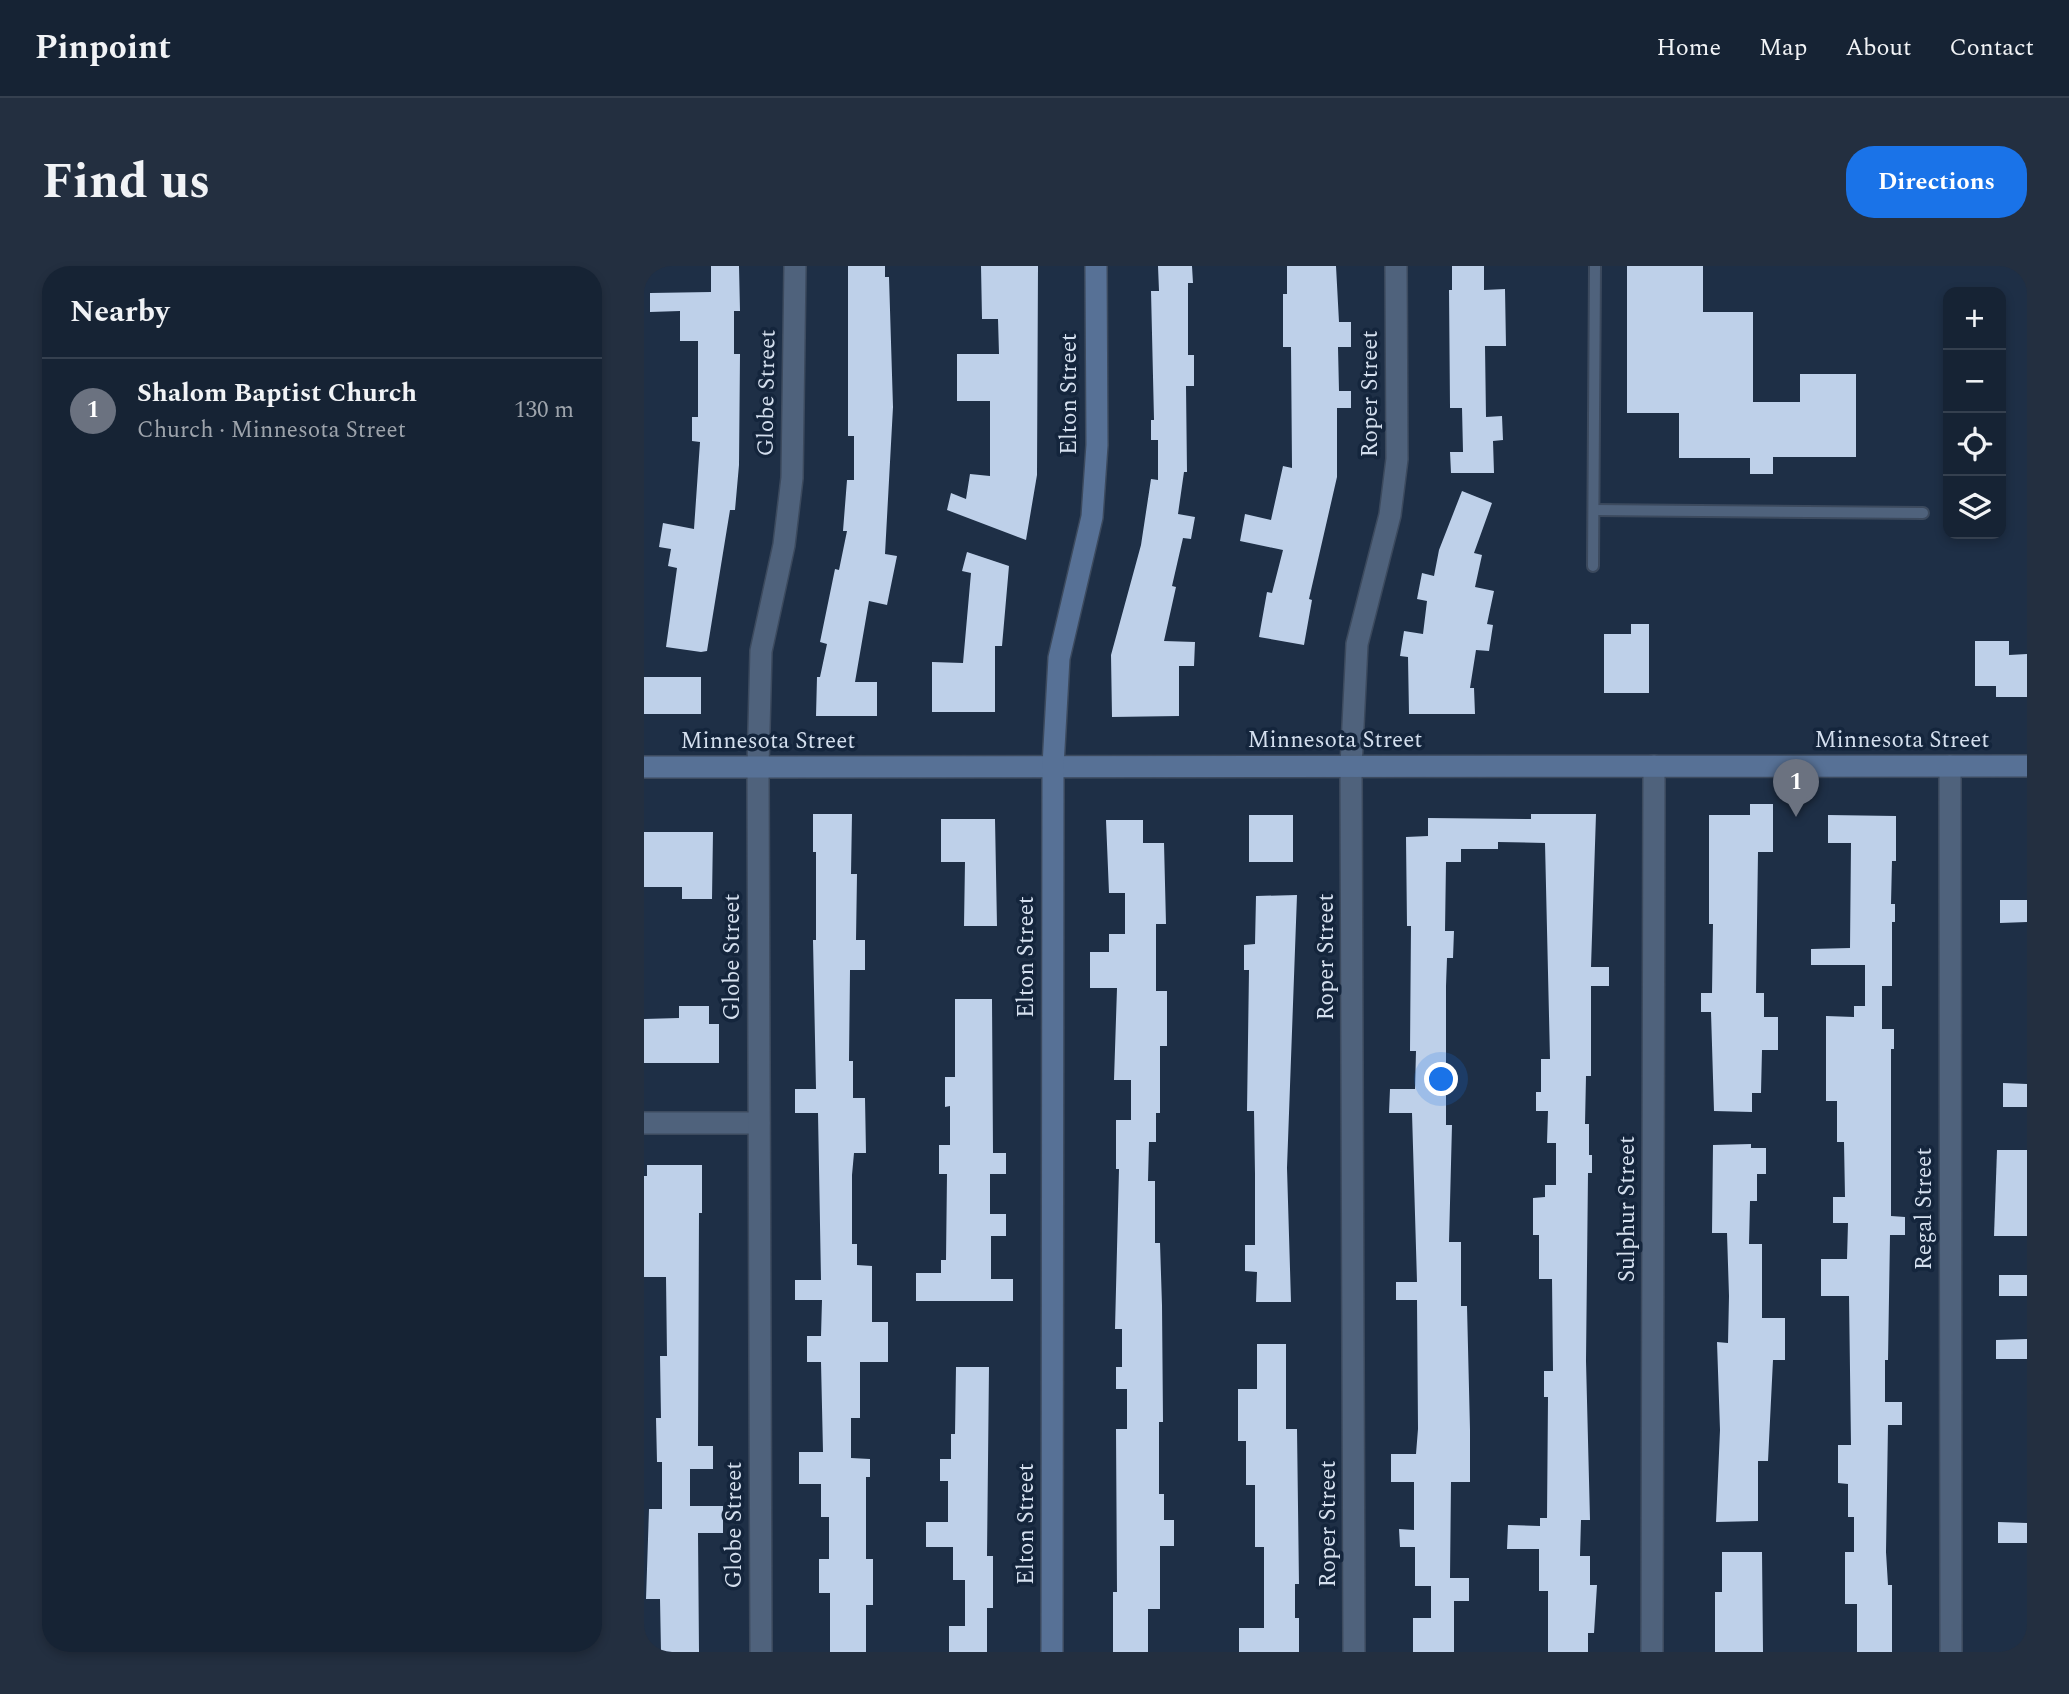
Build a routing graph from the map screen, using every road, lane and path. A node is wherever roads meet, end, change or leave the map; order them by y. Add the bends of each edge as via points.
1 (795, 266) edge
2 (1096, 266) edge
3 (1396, 266) edge
4 (1595, 266) edge
5 (1594, 510) junction
6 (1923, 513) dead end
7 (1593, 566) dead end
8 (1052, 766) junction
9 (1351, 766) junction
10 (1654, 766) junction
11 (1950, 766) junction
12 (2027, 766) edge
13 (644, 767) edge
14 (758, 767) junction
15 (644, 1123) edge
16 (759, 1123) junction
17 (761, 1652) edge
18 (1052, 1652) edge
19 (1354, 1652) edge
20 (1652, 1652) edge
21 (1951, 1652) edge

1 - 14 street, Globe Street via 792,478 785,545 761,651
2 - 8 street, Elton Street via 1097,444 1092,517 1059,658
3 - 9 street, Roper Street via 1398,459 1391,515 1357,644
4 - 5 lane
5 - 6 lane
5 - 7 lane
8 - 9 street, Minnesota Street
8 - 14 street, Minnesota Street
8 - 18 street, Elton Street
9 - 10 street, Minnesota Street
9 - 19 street, Roper Street
10 - 11 street, Minnesota Street
10 - 20 street, Sulphur Street
11 - 12 street, Minnesota Street
11 - 21 street, Regal Street
13 - 14 street, Minnesota Street
14 - 16 street, Globe Street
15 - 16 street
16 - 17 street, Globe Street

